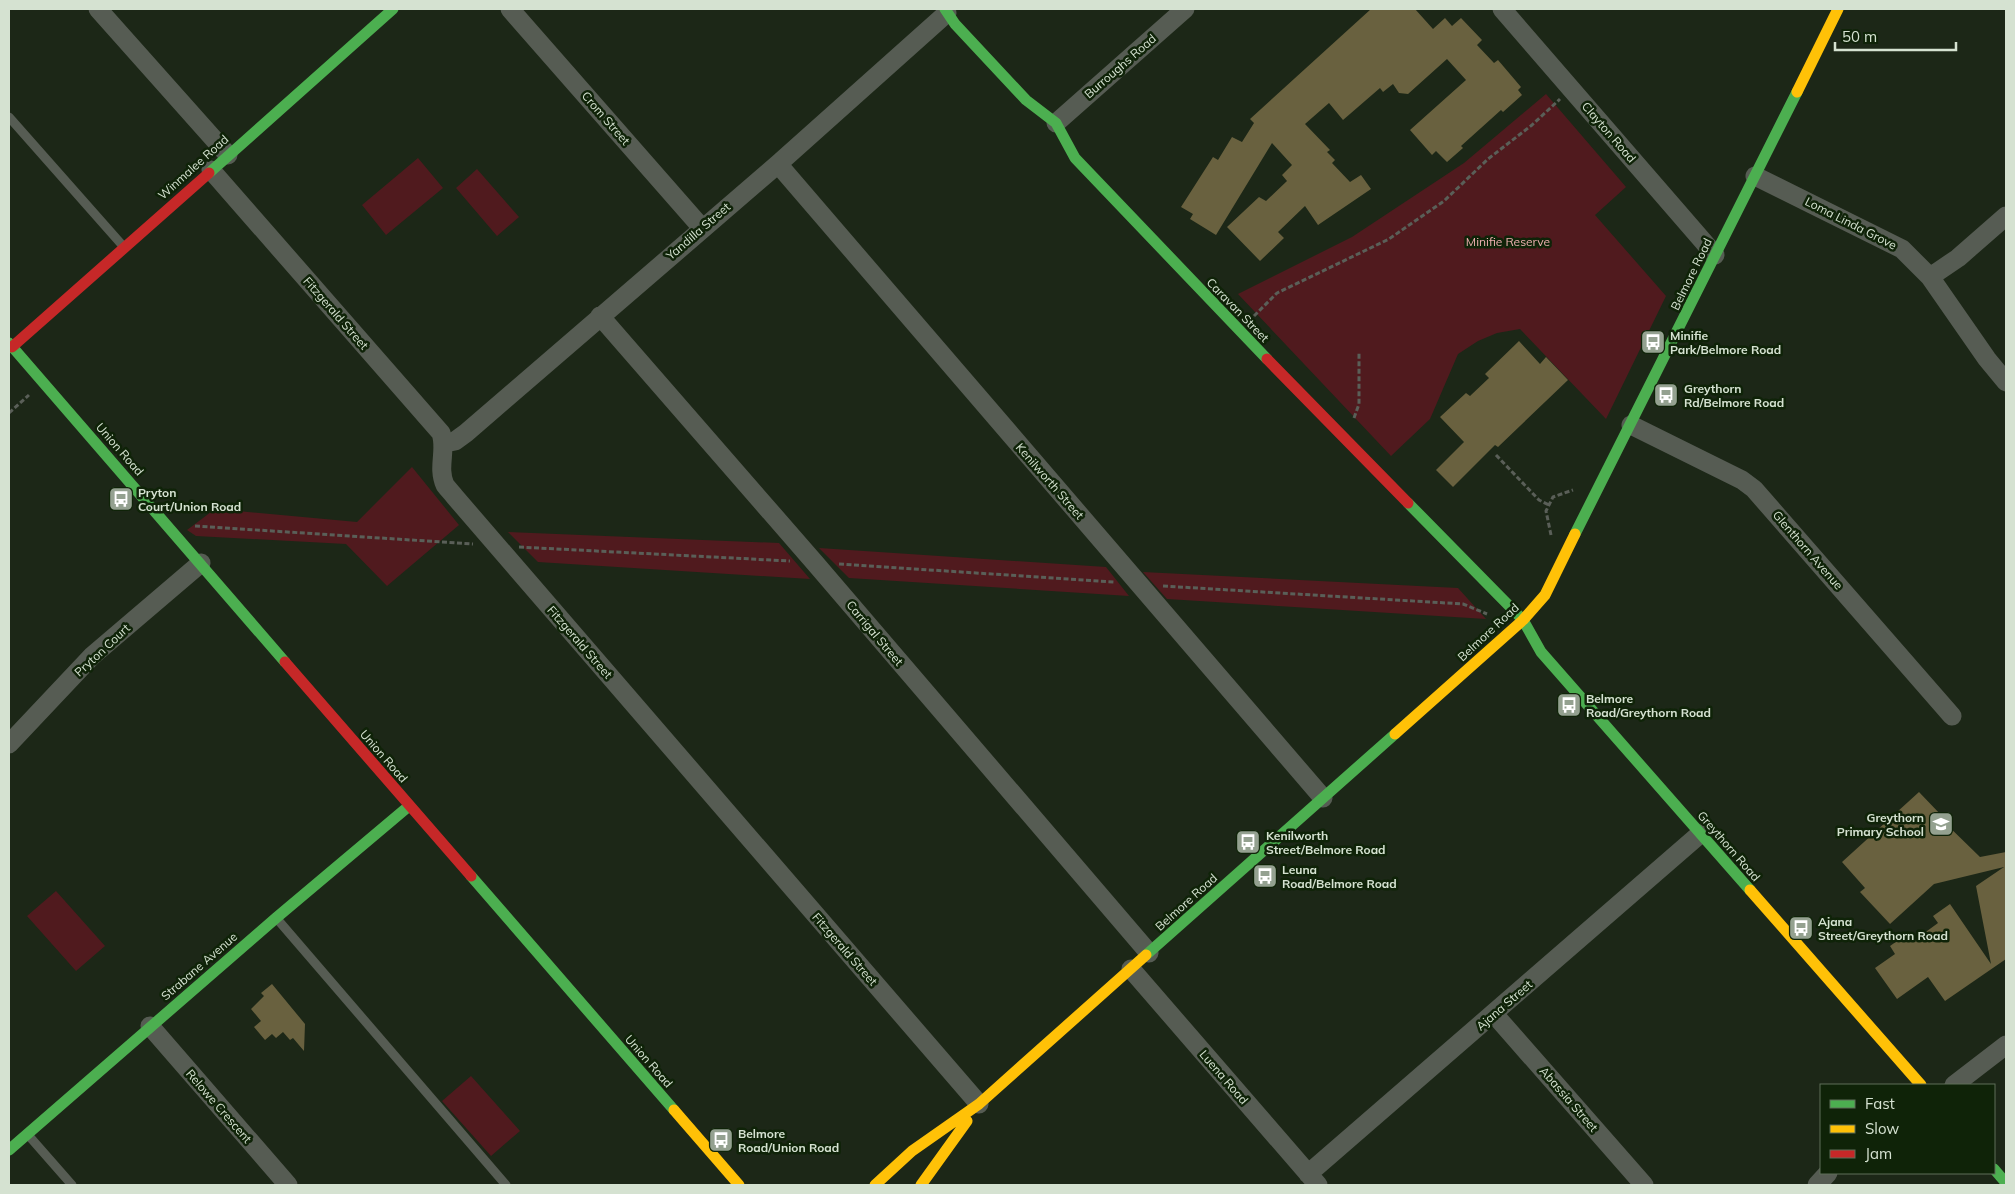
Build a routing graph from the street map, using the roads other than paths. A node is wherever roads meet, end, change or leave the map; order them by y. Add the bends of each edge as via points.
1 (98, 9) edge
2 (510, 9) edge
3 (1185, 9) edge
4 (1502, 9) edge
5 (1838, 9) edge
6 (391, 10) edge
7 (946, 11) edge
8 (9, 117) edge
9 (1056, 123) junction
10 (228, 155) junction
11 (778, 164) junction
12 (210, 170) junction
13 (1755, 176) junction
14 (2006, 216) edge
15 (702, 228) junction
16 (124, 247) junction
17 (1715, 256) junction
18 (1930, 277) junction
19 (600, 316) junction
20 (10, 345) edge
21 (2006, 382) edge
22 (1631, 425) junction
23 (444, 443) junction
24 (201, 563) junction
25 (1523, 620) junction
26 (1952, 716) dead end
27 (9, 744) edge
28 (1324, 798) junction
29 (408, 806) junction
30 (1700, 834) junction
31 (276, 918) junction
32 (1149, 953) junction
33 (1131, 969) junction
34 (1494, 1014) junction
35 (150, 1026) junction
36 (2000, 1051) edge
37 (1914, 1083) edge
38 (1955, 1084) edge
39 (1969, 1084) edge
40 (979, 1104) junction
41 (27, 1134) junction
42 (9, 1150) edge
43 (1995, 1170) edge
44 (1827, 1174) edge
45 (1313, 1180) edge
46 (2006, 1183) edge
47 (72, 1185) edge
48 (288, 1185) edge
49 (506, 1185) edge
50 (739, 1185) edge
51 (875, 1185) edge
52 (921, 1185) edge
53 (1644, 1185) edge
54 (1817, 1185) edge

1 - 10 street
2 - 15 street, Crom Street
3 - 9 street, Burroughs Road
4 - 17 street, Clayton Road
5 - 13 main road, Belmore Road
6 - 10 main road, Winmalee Road
7 - 9 main road, Caravan Street via 1026,100
7 - 11 street, Yandilla Street
8 - 16 lane
9 - 25 main road, Caravan Street via 1075,158 1239,331
10 - 12 main road, Winmalee Road
11 - 15 street, Yandilla Street
11 - 28 street, Kenilworth Street
12 - 16 main road, Winmalee Road
12 - 23 street, Fitzgerald Street via 440,433
13 - 17 main road, Belmore Road
13 - 18 street, Loma Linda Grove via 1892,243
14 - 18 street via 1964,253
15 - 19 street, Yandilla Street
16 - 20 main road, Winmalee Road
17 - 22 main road, Belmore Road
18 - 21 street, Loma Linda Grove
19 - 23 street, Yandilla Street via 466,433 455,441
19 - 32 street, Carrigal Street
20 - 24 main road, Union Road
22 - 25 main road, Belmore Road via 1544,595
22 - 26 street, Glenthorn Avenue via 1754,489
23 - 40 street, Fitzgerald Street via 442,472 455,498
24 - 27 street, Pryton Court via 92,656
24 - 29 main road, Union Road
25 - 28 main road, Belmore Road
25 - 30 main road, Greythorn Road via 1541,652
28 - 32 main road, Belmore Road
29 - 31 main road, Strabane Avenue
29 - 50 main road, Union Road
30 - 34 street, Ajana Street
30 - 37 main road, Greythorn Road
31 - 35 main road, Strabane Avenue
31 - 49 lane
32 - 33 main road, Belmore Road
33 - 40 main road, Belmore Road
33 - 45 street, Luena Road
34 - 45 street, Ajana Street
34 - 53 street, Abassia Street
35 - 41 main road, Strabane Avenue
35 - 48 street, Relowe Crescent
36 - 38 street
36 - 39 street
40 - 51 main road, Belmore Road via 912,1151
40 - 52 main road, Belmore Road
41 - 42 main road, Strabane Avenue
41 - 47 lane
43 - 46 main road
44 - 54 street

